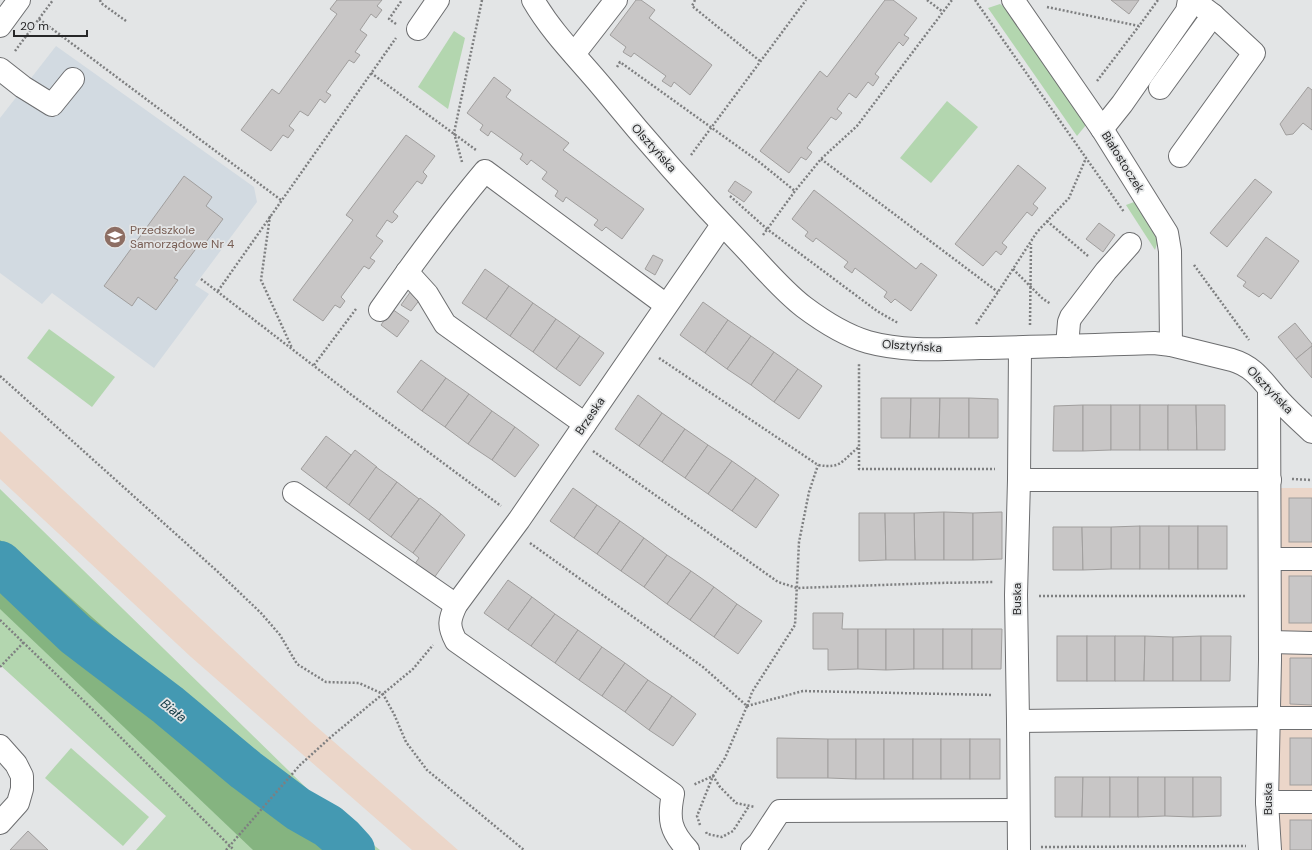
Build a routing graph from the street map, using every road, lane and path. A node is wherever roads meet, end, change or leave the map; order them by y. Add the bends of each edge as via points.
1 (19, 0) edge
2 (53, 0) edge
3 (100, 0) edge
4 (402, 0) edge
5 (438, 0) edge
6 (481, 0) edge
7 (533, 0) edge
8 (616, 0) edge
9 (695, 0) edge
10 (806, 0) edge
11 (927, 0) edge
12 (952, 0) edge
13 (975, 0) edge
14 (1013, 0) edge
15 (1158, 0) edge
16 (1189, 0) edge
17 (1194, 0) edge
18 (1046, 6) dead end
19 (943, 12) junction
20 (1213, 15) junction
21 (39, 19) junction
22 (126, 21) dead end
23 (0, 26) edge
24 (1139, 26) junction
25 (411, 29) junction
26 (574, 54) junction
27 (760, 61) junction
28 (1, 69) edge
29 (371, 73) junction
30 (73, 79) dead end
31 (602, 87) junction
32 (1160, 88) dead end
33 (1082, 100) junction
34 (711, 127) junction
35 (1102, 129) junction
36 (454, 133) junction
37 (478, 151) dead end
38 (1180, 156) dead end
39 (1086, 158) junction
40 (821, 159) junction
41 (677, 174) junction
42 (470, 189) junction
43 (795, 191) junction
44 (730, 196) dead end
45 (281, 200) junction
46 (270, 215) junction
47 (1047, 221) junction
48 (722, 225) junction
49 (768, 229) junction
50 (1031, 242) junction
51 (1130, 244) joint
52 (750, 254) junction
53 (1192, 262) dead end
54 (1013, 269) junction
55 (1106, 271) junction
56 (407, 272) junction
57 (201, 279) dead end
58 (1030, 286) junction
59 (218, 291) junction
60 (998, 292) junction
61 (666, 305) junction
62 (380, 310) joint
63 (1072, 317) junction
64 (904, 326) dead end
65 (860, 340) junction
66 (1250, 342) dead end
67 (639, 345) junction
68 (1171, 345) junction
69 (1067, 346) junction
70 (292, 348) junction
71 (1025, 348) junction
72 (958, 349) junction
73 (314, 365) junction
74 (0, 376) edge
75 (1269, 389) junction
76 (580, 431) junction
77 (1312, 432) edge
78 (859, 447) junction
79 (818, 465) junction
80 (1019, 474) junction
81 (1270, 480) junction
82 (294, 493) dead end
83 (515, 525) junction
84 (1270, 559) junction
85 (1312, 559) edge
86 (797, 588) junction
87 (1016, 589) junction
88 (1270, 596) junction
89 (453, 615) junction
90 (0, 620) edge
91 (24, 642) junction
92 (1270, 642) junction
93 (1312, 643) edge
94 (0, 667) edge
95 (383, 694) junction
96 (1018, 695) junction
97 (747, 706) junction
98 (1269, 718) junction
99 (1312, 718) edge
100 (1018, 721) junction
101 (0, 746) edge
102 (713, 776) junction
103 (673, 794) junction
104 (1267, 802) junction
105 (1312, 802) edge
106 (748, 806) junction
107 (1018, 810) junction
108 (780, 811) junction
109 (0, 823) edge
110 (230, 846) junction
111 (1019, 848) edge
112 (1270, 848) edge
113 (226, 850) edge
114 (234, 850) edge
115 (524, 850) edge
116 (688, 850) edge
117 (752, 850) edge

1 - 23 street
2 - 21 path
3 - 22 path via 100,3
4 - 25 path via 389,19
5 - 25 street
6 - 36 path
7 - 26 street, Olsztyńska
8 - 26 street
9 - 27 path via 692,6
10 - 27 path
11 - 19 path
12 - 19 path
13 - 39 path
14 - 33 street, Białostoczek
15 - 24 path
16 - 35 street via 1187,11
17 - 20 street
18 - 24 path
19 - 40 path via 857,126
20 - 32 street
20 - 38 street via 1254,53
21 - 28 path
21 - 45 path
24 - 33 path
25 - 29 path
26 - 31 street, Olsztyńska
27 - 34 path
28 - 30 street via 23,87 52,105
29 - 36 path
29 - 45 path
31 - 34 path via 620,62
31 - 41 street, Olsztyńska
33 - 35 street, Białostoczek
34 - 41 path
34 - 43 path
35 - 68 street, Białostoczek via 1167,233 1170,251
36 - 37 path
36 - 42 path
39 - 47 path via 1069,198
39 - 51 path via 1134,226 1135,235
40 - 43 path
40 - 60 path
41 - 48 street, Olsztyńska
42 - 56 street
42 - 61 street via 485,171
43 - 49 path
44 - 49 path
45 - 46 path
46 - 59 path
46 - 70 path via 261,280
47 - 50 path
47 - 55 path
48 - 52 street, Olsztyńska
48 - 61 street, Brzeska
49 - 52 path
49 - 64 path via 877,311
50 - 54 path
50 - 58 path
51 - 55 street
52 - 65 street, Olsztyńska via 803,306 834,327
53 - 66 path
54 - 58 path
54 - 60 path
55 - 63 street
56 - 62 street
56 - 76 street via 427,294 445,324
57 - 59 path
58 - 63 path via 1044,299
58 - 71 path
59 - 70 path
60 - 72 path
61 - 67 street, Brzeska
62 - 73 path via 358,307
63 - 69 street via 1069,322
65 - 72 street, Olsztyńska via 904,348
65 - 78 path
67 - 76 street, Brzeska
67 - 79 path
68 - 69 street, Olsztyńska via 1154,343
68 - 75 street, Olsztyńska via 1241,362 1263,379
69 - 71 street, Olsztyńska
70 - 73 path
71 - 72 street, Olsztyńska
71 - 80 street, Buska
73 - 83 path
74 - 95 path via 261,613 280,635 297,664 326,682 359,683
75 - 77 street, Olsztyńska
75 - 81 street, Buska
76 - 83 street, Brzeska
76 - 86 path via 778,582
78 - 79 path via 839,465
78 - 80 path via 859,469
79 - 86 path via 809,492 799,542
80 - 81 street
80 - 87 street, Buska
81 - 84 street, Buska
82 - 89 street
83 - 89 street, Brzeska
83 - 97 path via 703,666
84 - 85 street
84 - 88 street, Buska
86 - 87 path via 930,583
86 - 97 path via 795,625 752,692
87 - 88 path
87 - 96 street, Buska
88 - 92 street, Buska
89 - 95 path via 413,669
89 - 103 street via 451,632 456,641
90 - 91 path
91 - 94 path
91 - 110 path
92 - 93 street
92 - 98 street, Buska
95 - 110 path via 300,765
95 - 115 path via 406,742 426,770
96 - 97 path via 802,691
96 - 100 street, Buska
97 - 102 path via 724,758
98 - 99 street
98 - 100 street
98 - 104 street, Buska
100 - 107 street, Buska
101 - 109 street via 16,764 22,776 22,789 18,803
102 - 103 path
102 - 106 path via 736,803
102 - 106 path via 697,816 700,826 707,834 722,837 733,831
103 - 116 street via 670,810 672,826 678,840
104 - 105 street
104 - 112 street, Buska
106 - 108 path
107 - 108 street
107 - 111 street, Buska
108 - 117 street via 760,843
110 - 113 path
110 - 114 path
111 - 112 path

